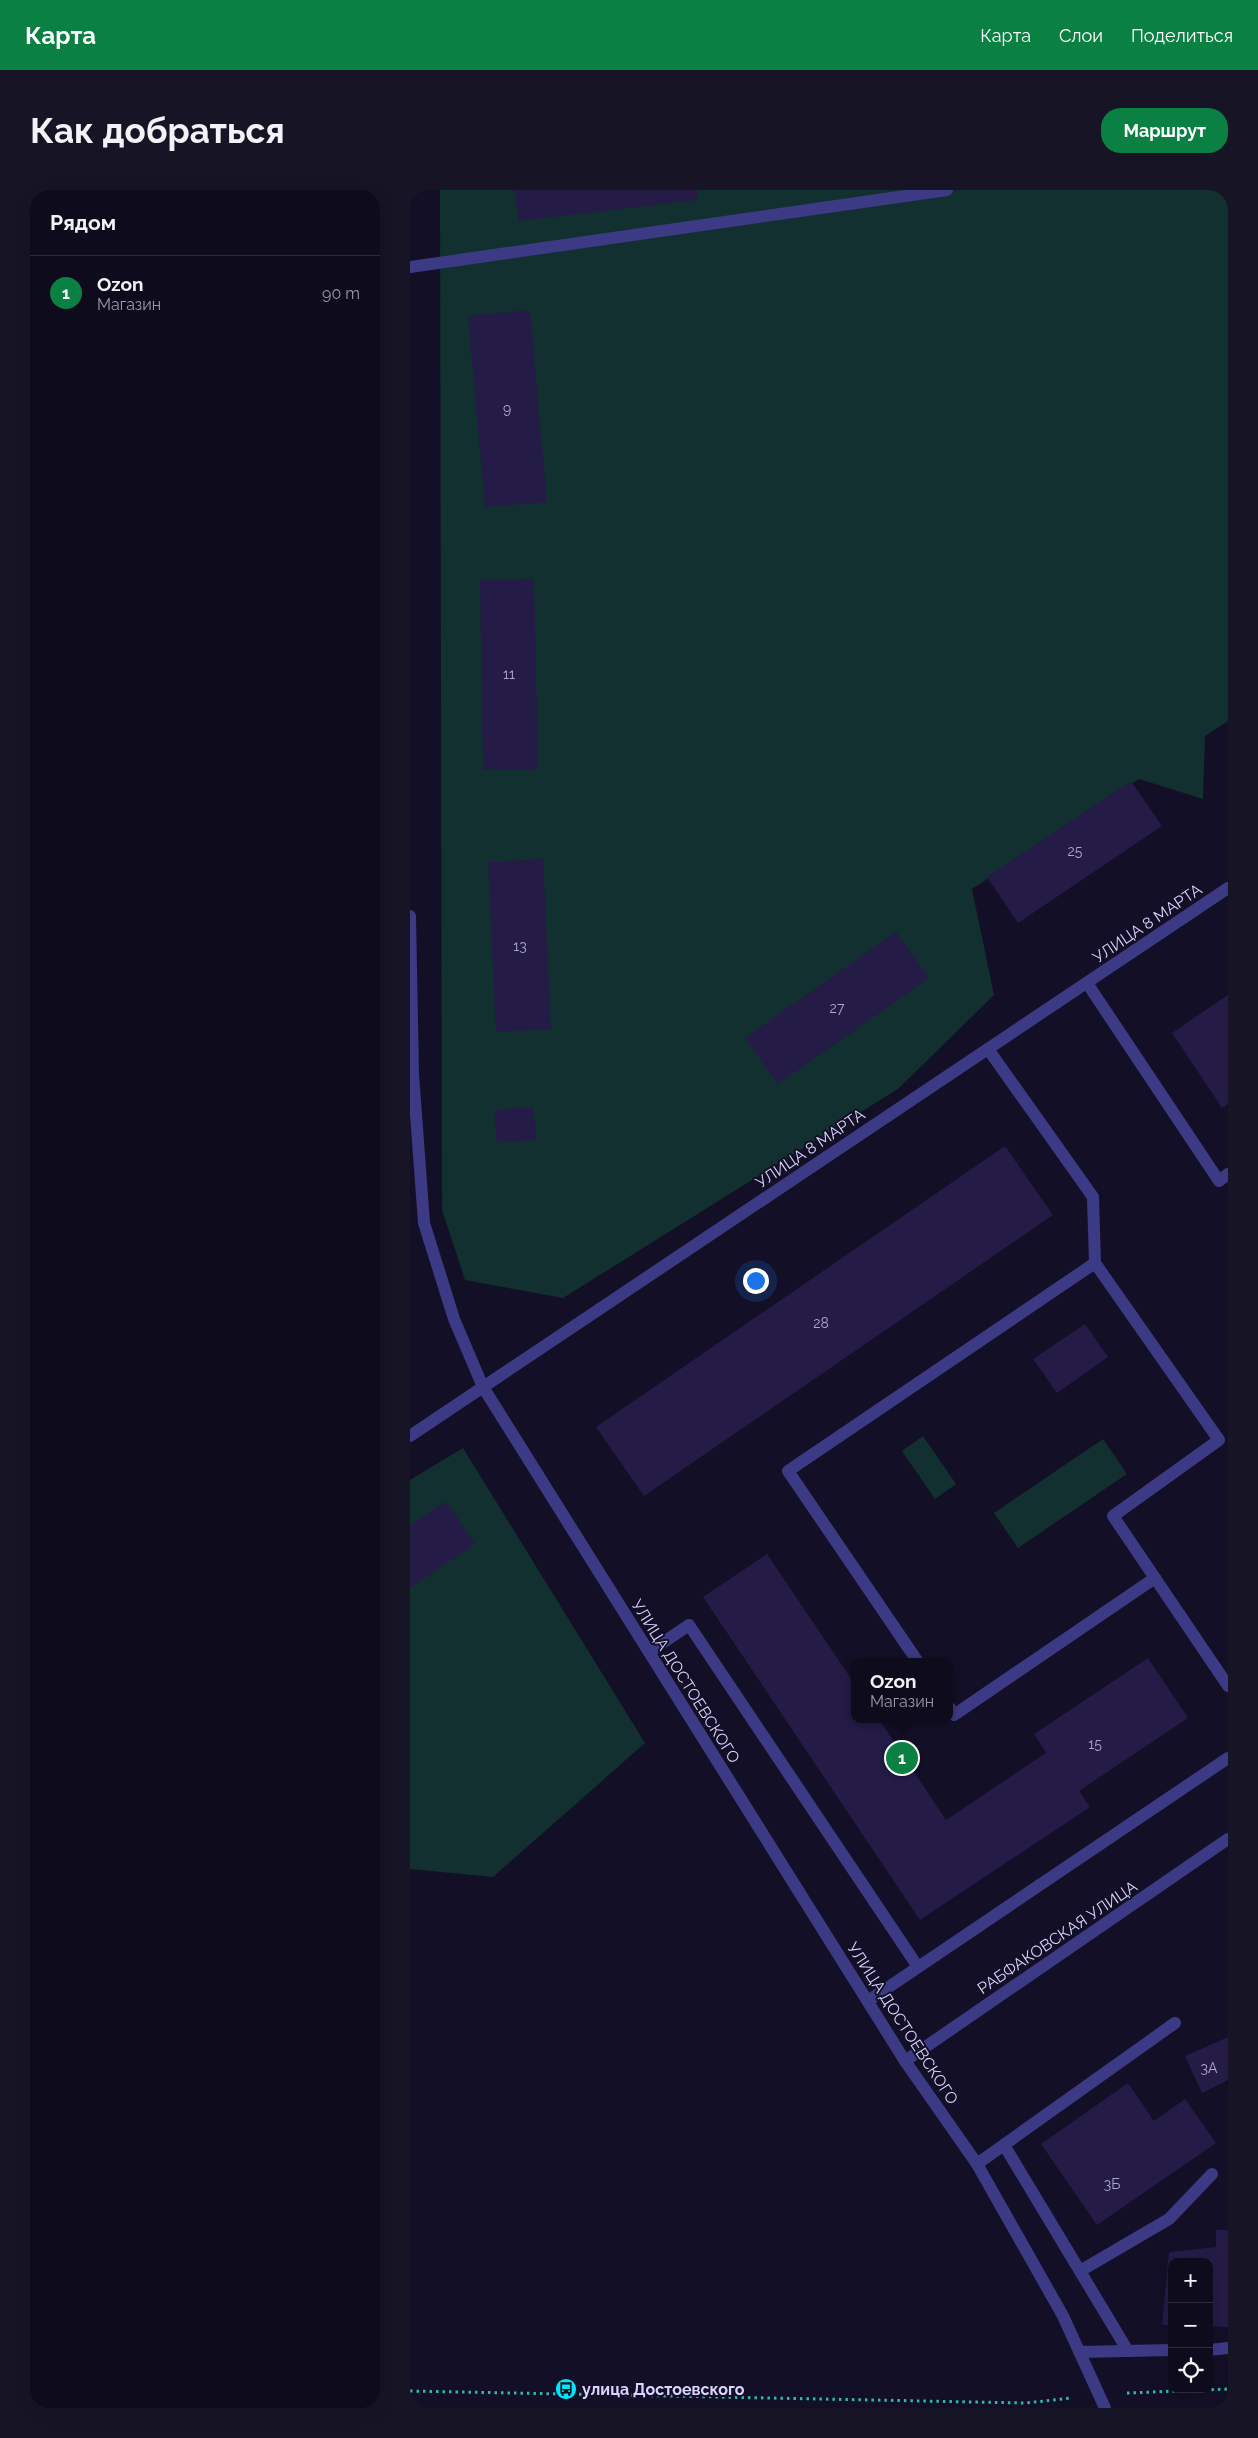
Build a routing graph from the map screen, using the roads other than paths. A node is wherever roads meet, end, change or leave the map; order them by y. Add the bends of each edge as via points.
1 (947, 190) edge
2 (410, 267) edge
3 (1228, 888) edge
4 (410, 916) edge
5 (1087, 982) junction
6 (988, 1049) junction
7 (412, 1074) edge
8 (1228, 1174) edge
9 (1095, 1263) junction
10 (482, 1387) junction
11 (410, 1436) edge
12 (1156, 1578) junction
13 (648, 1652) junction
14 (915, 1658) edge
15 (1228, 1686) edge
16 (953, 1712) edge
17 (1228, 1758) edge
18 (1228, 1839) edge
19 (918, 1967) junction
20 (868, 2001) junction
21 (1175, 2023) dead end
22 (905, 2061) junction
23 (1004, 2145) junction
24 (977, 2164) junction
25 (1212, 2174) dead end
26 (1080, 2271) junction
27 (1228, 2348) edge
28 (1168, 2350) edge
29 (1213, 2350) edge
30 (1128, 2351) junction
31 (1079, 2352) junction
32 (1105, 2408) edge

1 - 2 street
3 - 5 street, УЛИЦА 8 МАРТА
4 - 7 street, УЛИЦА ДОСТОЕВСКОГО
5 - 6 street, УЛИЦА 8 МАРТА
5 - 8 street via 1219,1181
6 - 9 street via 1093,1197
6 - 10 street, УЛИЦА 8 МАРТА
7 - 10 street, УЛИЦА ДОСТОЕВСКОГО via 424,1223 454,1319
9 - 12 street via 1219,1440 1113,1516
9 - 14 street via 788,1471
10 - 11 street, УЛИЦА 8 МАРТА
10 - 13 street, УЛИЦА ДОСТОЕВСКОГО
12 - 15 street
12 - 16 street
13 - 19 street via 689,1625
13 - 20 street, УЛИЦА ДОСТОЕВСКОГО
17 - 19 street
18 - 22 street, РАБФАКОВСКАЯ УЛИЦА
19 - 20 street
20 - 22 street, УЛИЦА ДОСТОЕВСКОГО
21 - 23 street
22 - 24 street, УЛИЦА ДОСТОЕВСКОГО
23 - 24 street
23 - 26 street
24 - 31 street, УЛИЦА ДОСТОЕВСКОГО via 1063,2316
25 - 26 street via 1169,2220
26 - 30 street
27 - 29 street
28 - 30 street
30 - 31 street
31 - 32 street, УЛИЦА ДОСТОЕВСКОГО

